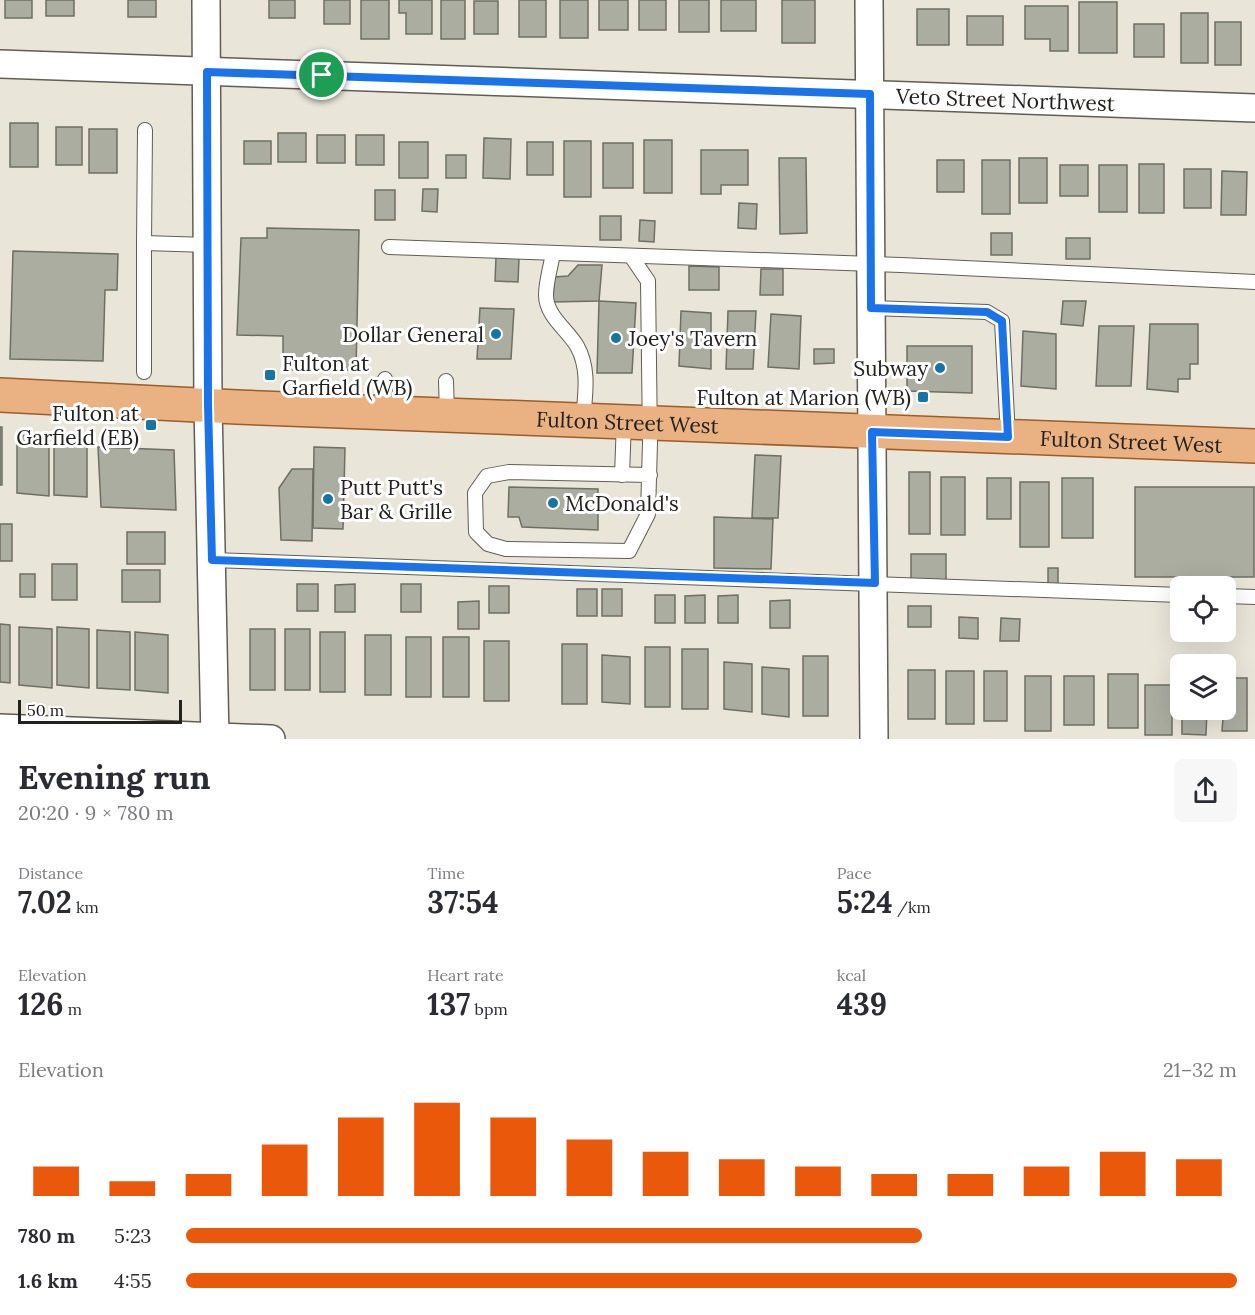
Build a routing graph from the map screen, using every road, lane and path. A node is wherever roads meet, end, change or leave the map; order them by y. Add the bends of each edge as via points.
1 (206, 0) edge
2 (868, 0) edge
3 (0, 64) edge
4 (207, 72) junction
5 (870, 94) junction
6 (1255, 108) edge
7 (145, 130) dead end
8 (144, 243) junction
9 (208, 245) junction
10 (389, 247) dead end
11 (553, 253) junction
12 (631, 256) junction
13 (871, 264) junction
14 (1255, 282) edge
15 (871, 308) junction
16 (144, 372) dead end
17 (385, 379) dead end
18 (446, 381) dead end
19 (0, 395) edge
20 (208, 405) junction
21 (384, 412) junction
22 (447, 415) junction
23 (583, 420) junction
24 (637, 421) junction
25 (872, 432) junction
26 (1008, 437) junction
27 (1255, 446) edge
28 (622, 475) junction
29 (650, 476) junction
30 (212, 560) junction
31 (875, 583) junction
32 (1170, 594) edge
33 (1236, 596) edge
34 (1255, 597) edge
35 (0, 728) edge
36 (215, 738) edge
37 (271, 739) edge
38 (874, 739) edge

1 - 4 street
2 - 5 street
3 - 4 street, Veto Street Northwest
4 - 5 street, Veto Street Northwest
4 - 9 street
5 - 6 street, Veto Street Northwest
5 - 13 street
7 - 8 lane
8 - 9 lane
8 - 16 lane
9 - 20 street
10 - 11 lane
11 - 12 lane
11 - 23 lane via 546,295 555,318 577,347 586,371
12 - 13 lane
12 - 24 lane via 648,281
13 - 14 lane
13 - 15 street
15 - 25 street
15 - 26 lane via 987,312 998,316 1002,321
17 - 21 lane
18 - 22 lane
19 - 20 main road, Fulton Street West
20 - 21 main road, Fulton Street West
20 - 30 street
21 - 22 main road, Fulton Street West
22 - 23 main road, Fulton Street West
23 - 24 main road, Fulton Street West
24 - 25 main road, Fulton Street West
24 - 28 lane
24 - 29 lane
25 - 26 main road, Fulton Street West
25 - 31 street
26 - 27 main road, Fulton Street West
28 - 29 lane
28 - 29 lane via 487,476 474,493 476,532 488,544 506,549 629,551 648,514
30 - 31 lane
30 - 36 street
31 - 32 lane
31 - 38 street
33 - 34 lane
35 - 36 street
36 - 37 street

